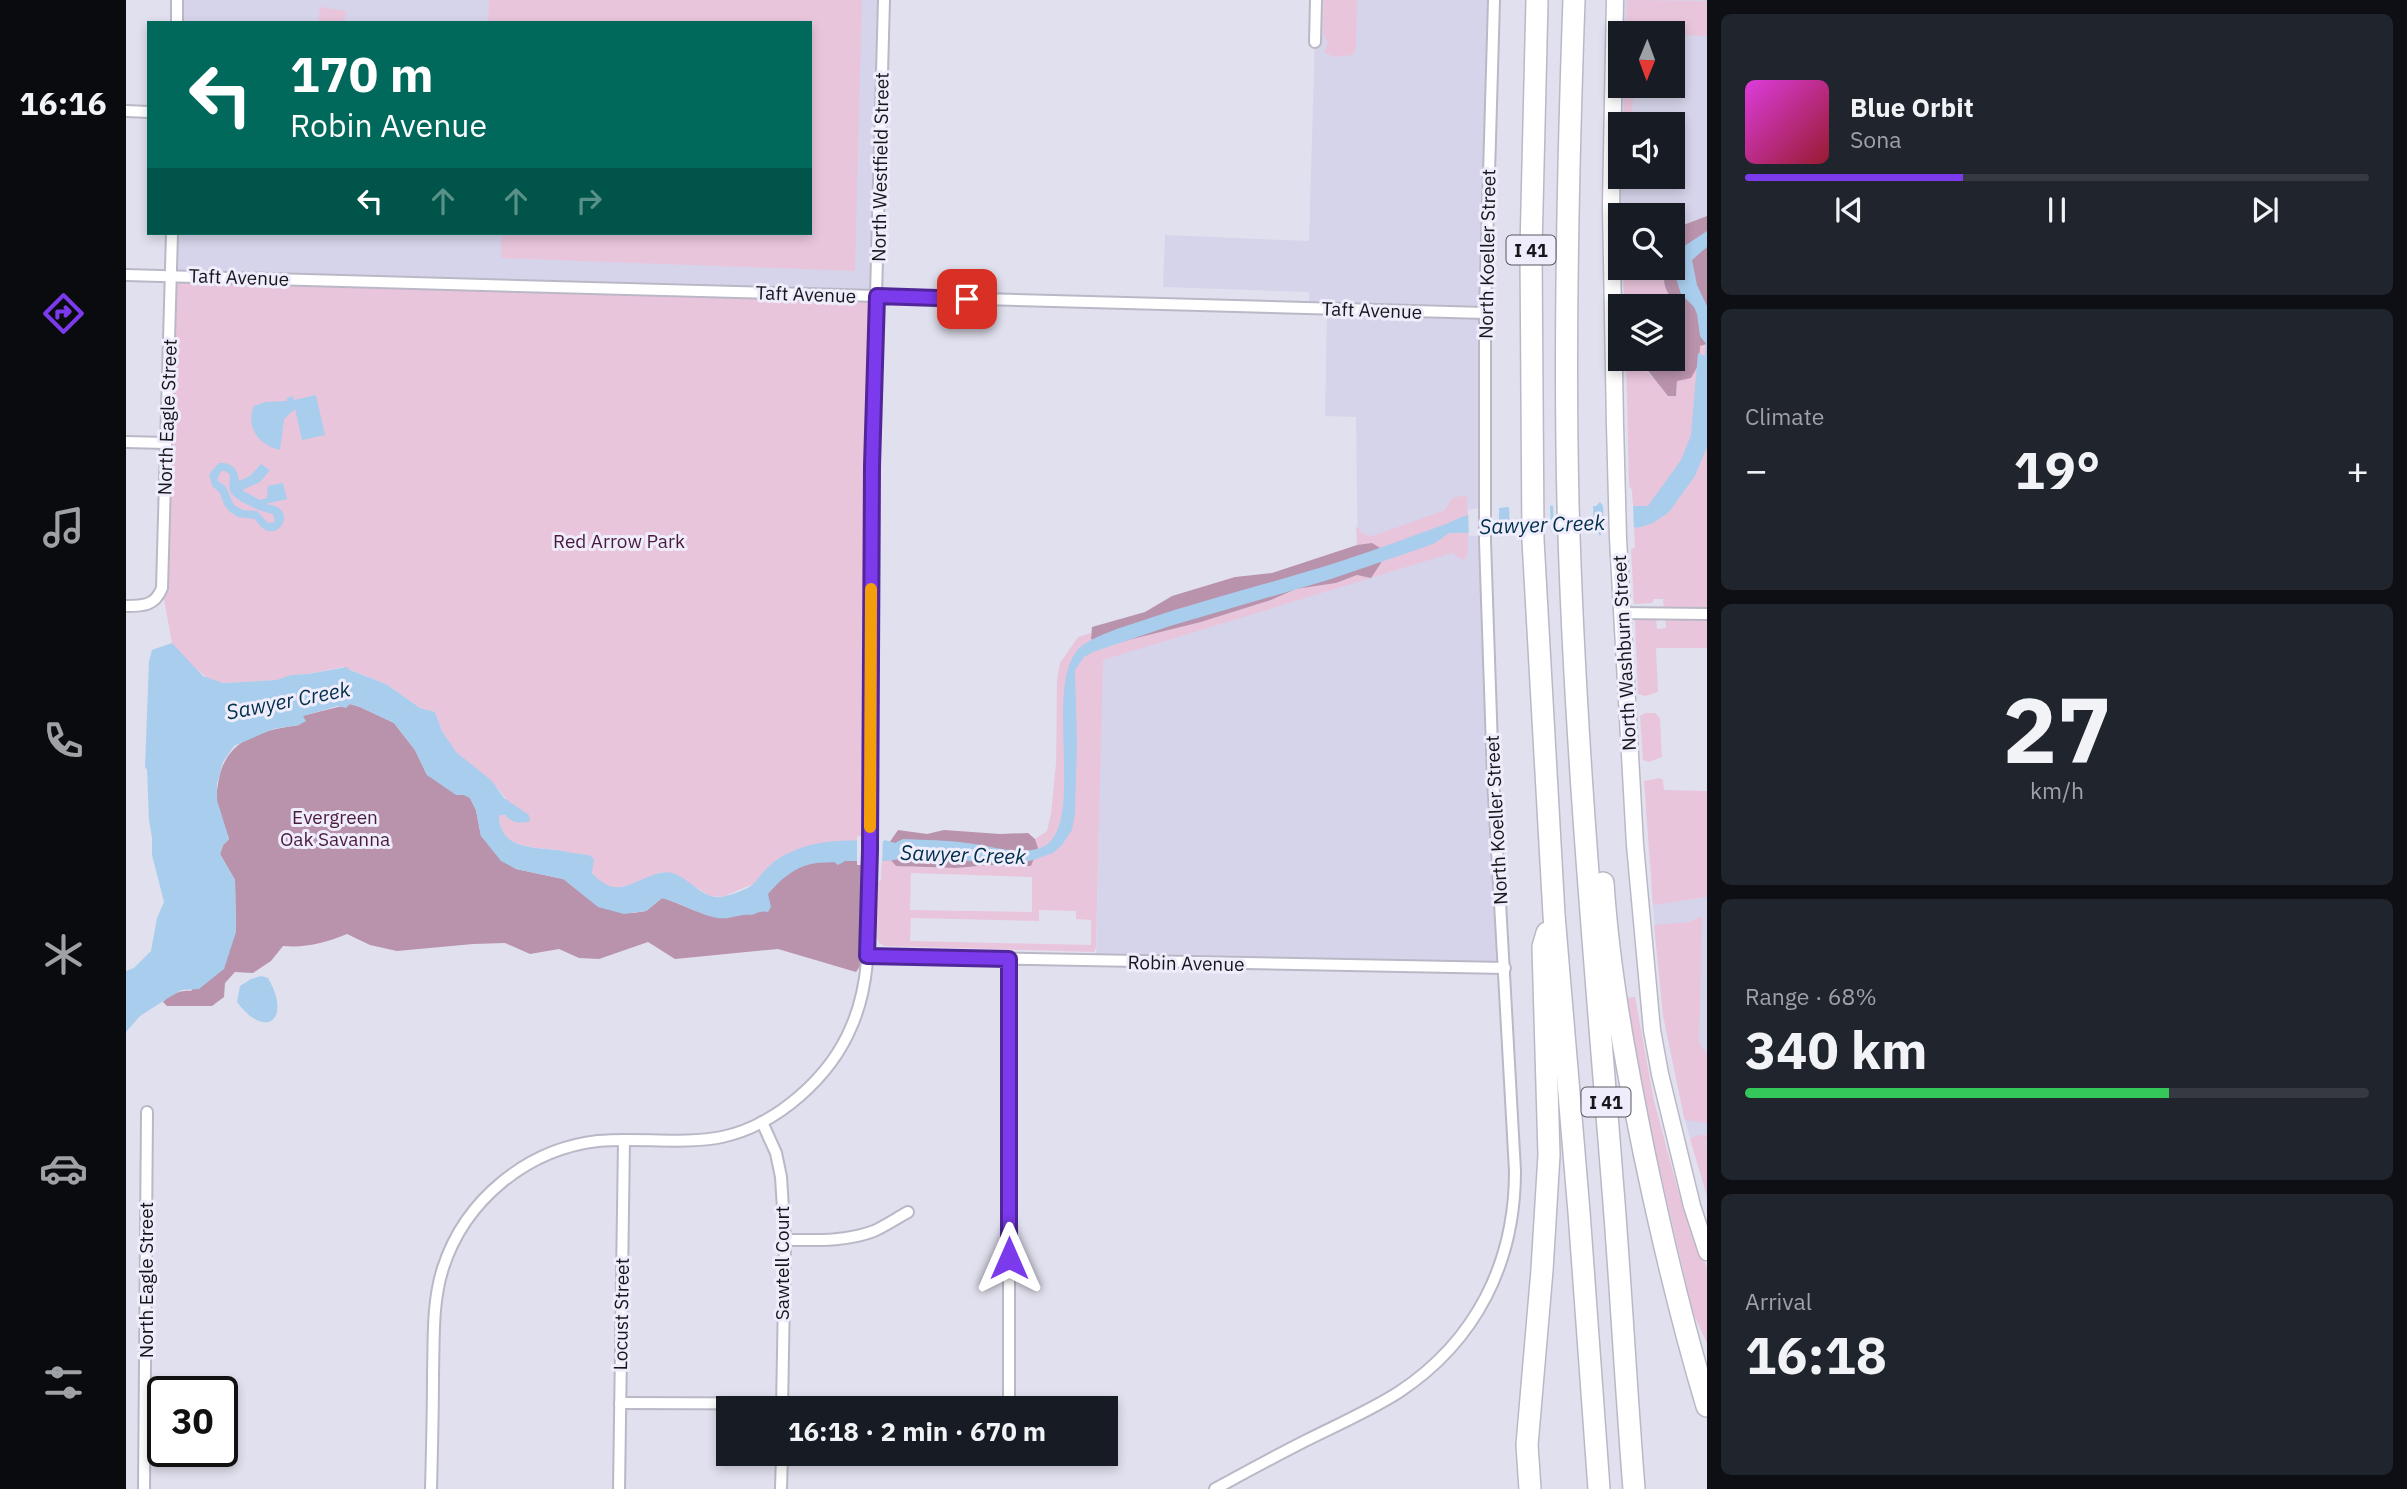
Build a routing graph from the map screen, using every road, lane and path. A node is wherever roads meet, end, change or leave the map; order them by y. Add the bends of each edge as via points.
1 (177, 0) edge
2 (884, 0) edge
3 (1316, 0) edge
4 (1494, 0) edge
5 (1537, 0) edge
6 (1574, 0) edge
7 (1615, 0) edge
8 (177, 21) edge
9 (1315, 42) dead end
10 (126, 111) edge
11 (147, 112) edge
12 (172, 235) edge
13 (126, 275) edge
14 (171, 276) junction
15 (877, 296) junction
16 (1485, 313) junction
17 (126, 442) edge
18 (166, 443) junction
19 (126, 606) edge
20 (1622, 613) junction
21 (1707, 614) edge
22 (1577, 715) junction
23 (1553, 915) junction
24 (867, 956) junction
25 (1009, 959) junction
26 (1505, 968) junction
27 (148, 1112) dead end
28 (762, 1122) junction
29 (624, 1140) junction
30 (1686, 1175) junction
31 (908, 1212) dead end
32 (1707, 1220) edge
33 (785, 1240) junction
34 (1707, 1252) edge
35 (782, 1396) edge
36 (1009, 1396) edge
37 (620, 1403) junction
38 (716, 1405) edge
39 (1707, 1406) edge
40 (1527, 1457) junction
41 (782, 1466) edge
42 (144, 1489) edge
43 (431, 1489) edge
44 (619, 1489) edge
45 (781, 1489) edge
46 (1215, 1489) edge
47 (1517, 1489) edge
48 (1530, 1489) edge
49 (1599, 1489) edge
50 (1634, 1489) edge

1 - 8 street
2 - 15 street, North Westfield Street
3 - 9 street
4 - 16 street, North Koeller Street
5 - 23 highway, I 41 via 1531,249 1532,501
6 - 22 highway, I 41 via 1567,264 1568,500
7 - 20 street, North Washburn Street via 1611,205
10 - 11 street
12 - 14 street, North Eagle Street
13 - 14 street, Taft Avenue
14 - 15 street, Taft Avenue
14 - 18 street, North Eagle Street
15 - 16 street, Taft Avenue
15 - 24 street, North Westfield Street
16 - 26 street, North Koeller Street via 1485,541
17 - 18 street
18 - 19 street, North Eagle Street via 162,588 156,600
20 - 21 street
20 - 30 street, North Washburn Street via 1647,992 1660,1074
22 - 39 highway via 1592,737 1604,904 1626,1062 1672,1280
22 - 50 highway, I 41
23 - 40 highway via 1543,947 1549,1155
23 - 49 highway, I 41
24 - 25 street, Robin Avenue
24 - 28 street, North Westfield Street via 857,1012 836,1055 805,1092
25 - 26 street, Robin Avenue
25 - 36 street
26 - 46 street, North Koeller Street via 1515,1189 1503,1256 1489,1293 1459,1338 1410,1384
27 - 42 street, North Eagle Street
28 - 29 street, North Westfield Street via 709,1139
28 - 33 street, Sawtell Court via 781,1177
29 - 37 street, Locust Street
29 - 43 street, North Westfield Street via 566,1148 522,1167 485,1197 456,1236 436,1297
30 - 32 street, North Washburn Street
30 - 34 street, North Washburn Street
31 - 33 street via 855,1237
33 - 35 street, Sawtell Court
37 - 38 street
37 - 44 street, Locust Street
40 - 47 highway
40 - 48 highway
41 - 45 street

